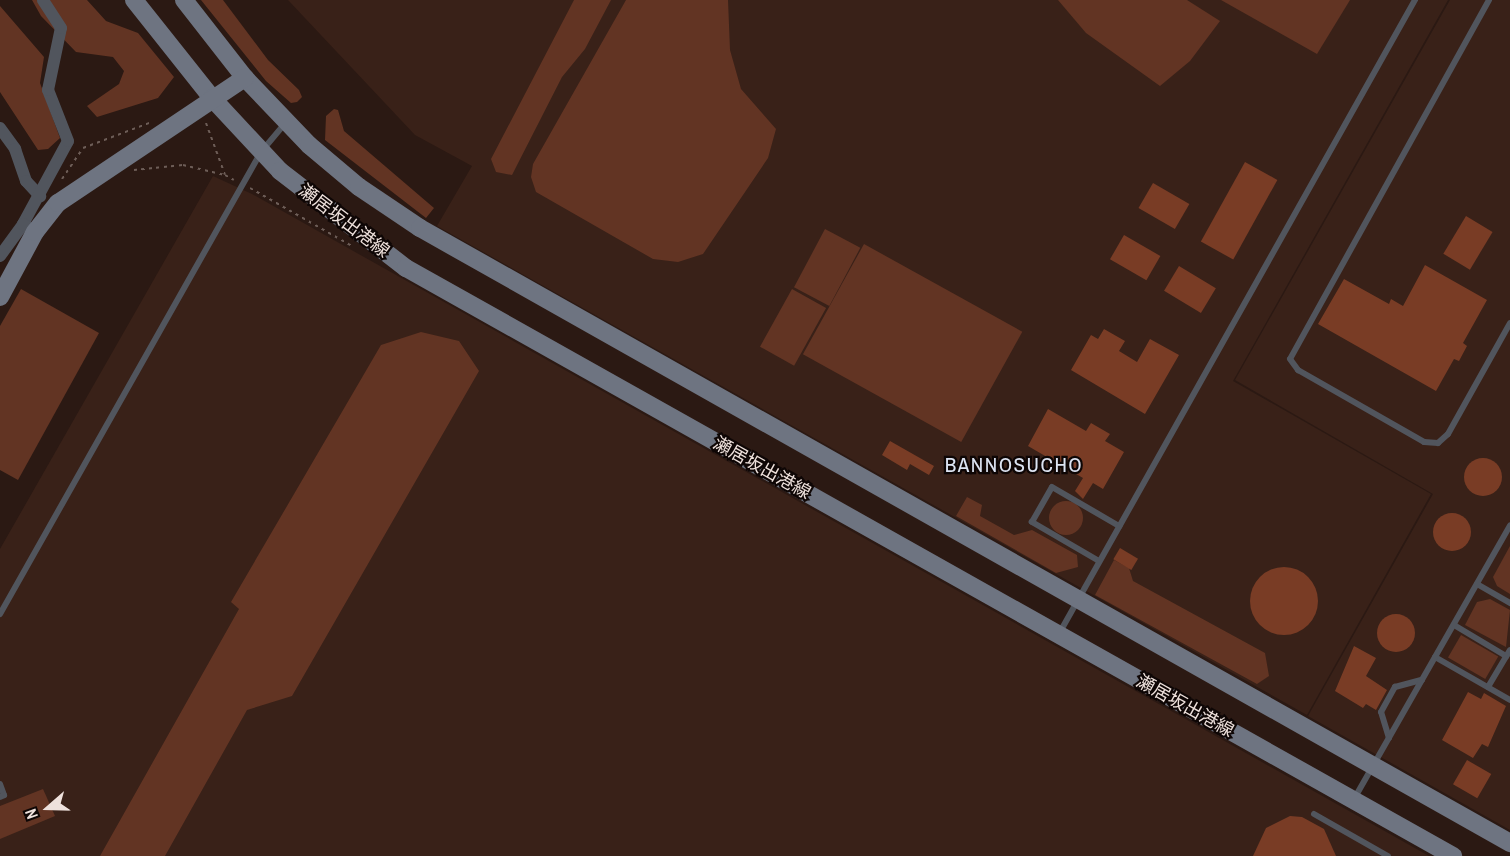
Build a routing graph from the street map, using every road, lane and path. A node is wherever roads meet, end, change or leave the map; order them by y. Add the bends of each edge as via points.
1 (43, 0) edge
2 (134, 0) edge
3 (184, 0) edge
4 (1415, 0) edge
5 (1488, 0) edge
6 (245, 78) junction
7 (212, 98) junction
8 (204, 118) dead end
9 (153, 121) dead end
10 (286, 122) junction
11 (209, 127) junction
12 (0, 128) edge
13 (217, 128) dead end
14 (261, 152) junction
15 (132, 171) dead end
16 (225, 175) junction
17 (243, 184) junction
18 (57, 186) dead end
19 (40, 196) junction
20 (29, 228) junction
21 (357, 249) dead end
22 (0, 256) edge
23 (0, 297) edge
24 (1510, 323) edge
25 (1510, 525) edge
26 (1119, 526) junction
27 (1508, 536) edge
28 (1099, 561) junction
29 (1477, 584) junction
30 (1078, 599) junction
31 (1510, 603) edge
32 (0, 614) edge
33 (1454, 625) junction
34 (1059, 635) junction
35 (1508, 653) edge
36 (1435, 657) junction
37 (1422, 680) junction
38 (1488, 687) junction
39 (1510, 700) edge
40 (1389, 738) junction
41 (1373, 766) junction
42 (0, 784) edge
43 (0, 797) edge
44 (1354, 800) junction
45 (1314, 814) dead end
46 (1510, 843) edge
47 (1388, 856) edge
48 (1453, 856) edge

1 - 19 street via 61,28 48,90 68,141
2 - 7 main road, 瀬居坂出港線
3 - 6 main road, 瀬居坂出港線
4 - 26 lane
5 - 24 lane via 1290,359 1298,370 1431,444 1448,434
6 - 7 main road
6 - 10 main road, 瀬居坂出港線
7 - 14 main road, 瀬居坂出港線
7 - 20 main road via 71,192
8 - 11 path
9 - 18 path via 83,148
10 - 14 lane
10 - 30 main road, 瀬居坂出港線 via 359,187 420,228
11 - 13 path
11 - 16 path
12 - 19 street via 15,149 26,181
14 - 17 lane
14 - 34 main road, 瀬居坂出港線 via 320,206 406,268
15 - 16 path via 183,165
16 - 17 path
17 - 21 path
17 - 32 lane
19 - 20 street
20 - 22 street
20 - 23 main road
25 - 27 lane
26 - 28 lane
26 - 28 lane via 1052,487 1032,522
27 - 29 lane
28 - 30 lane
29 - 31 lane
29 - 33 lane
30 - 34 lane
30 - 41 main road, 瀬居坂出港線
33 - 35 lane
33 - 36 lane
34 - 44 main road, 瀬居坂出港線
35 - 38 lane
36 - 37 lane
36 - 38 lane
37 - 40 lane
37 - 40 lane via 1395,687 1381,712
38 - 39 lane
40 - 41 lane
41 - 44 lane
41 - 46 main road, 瀬居坂出港線
42 - 43 lane via 4,795
44 - 48 main road, 瀬居坂出港線
45 - 47 lane

